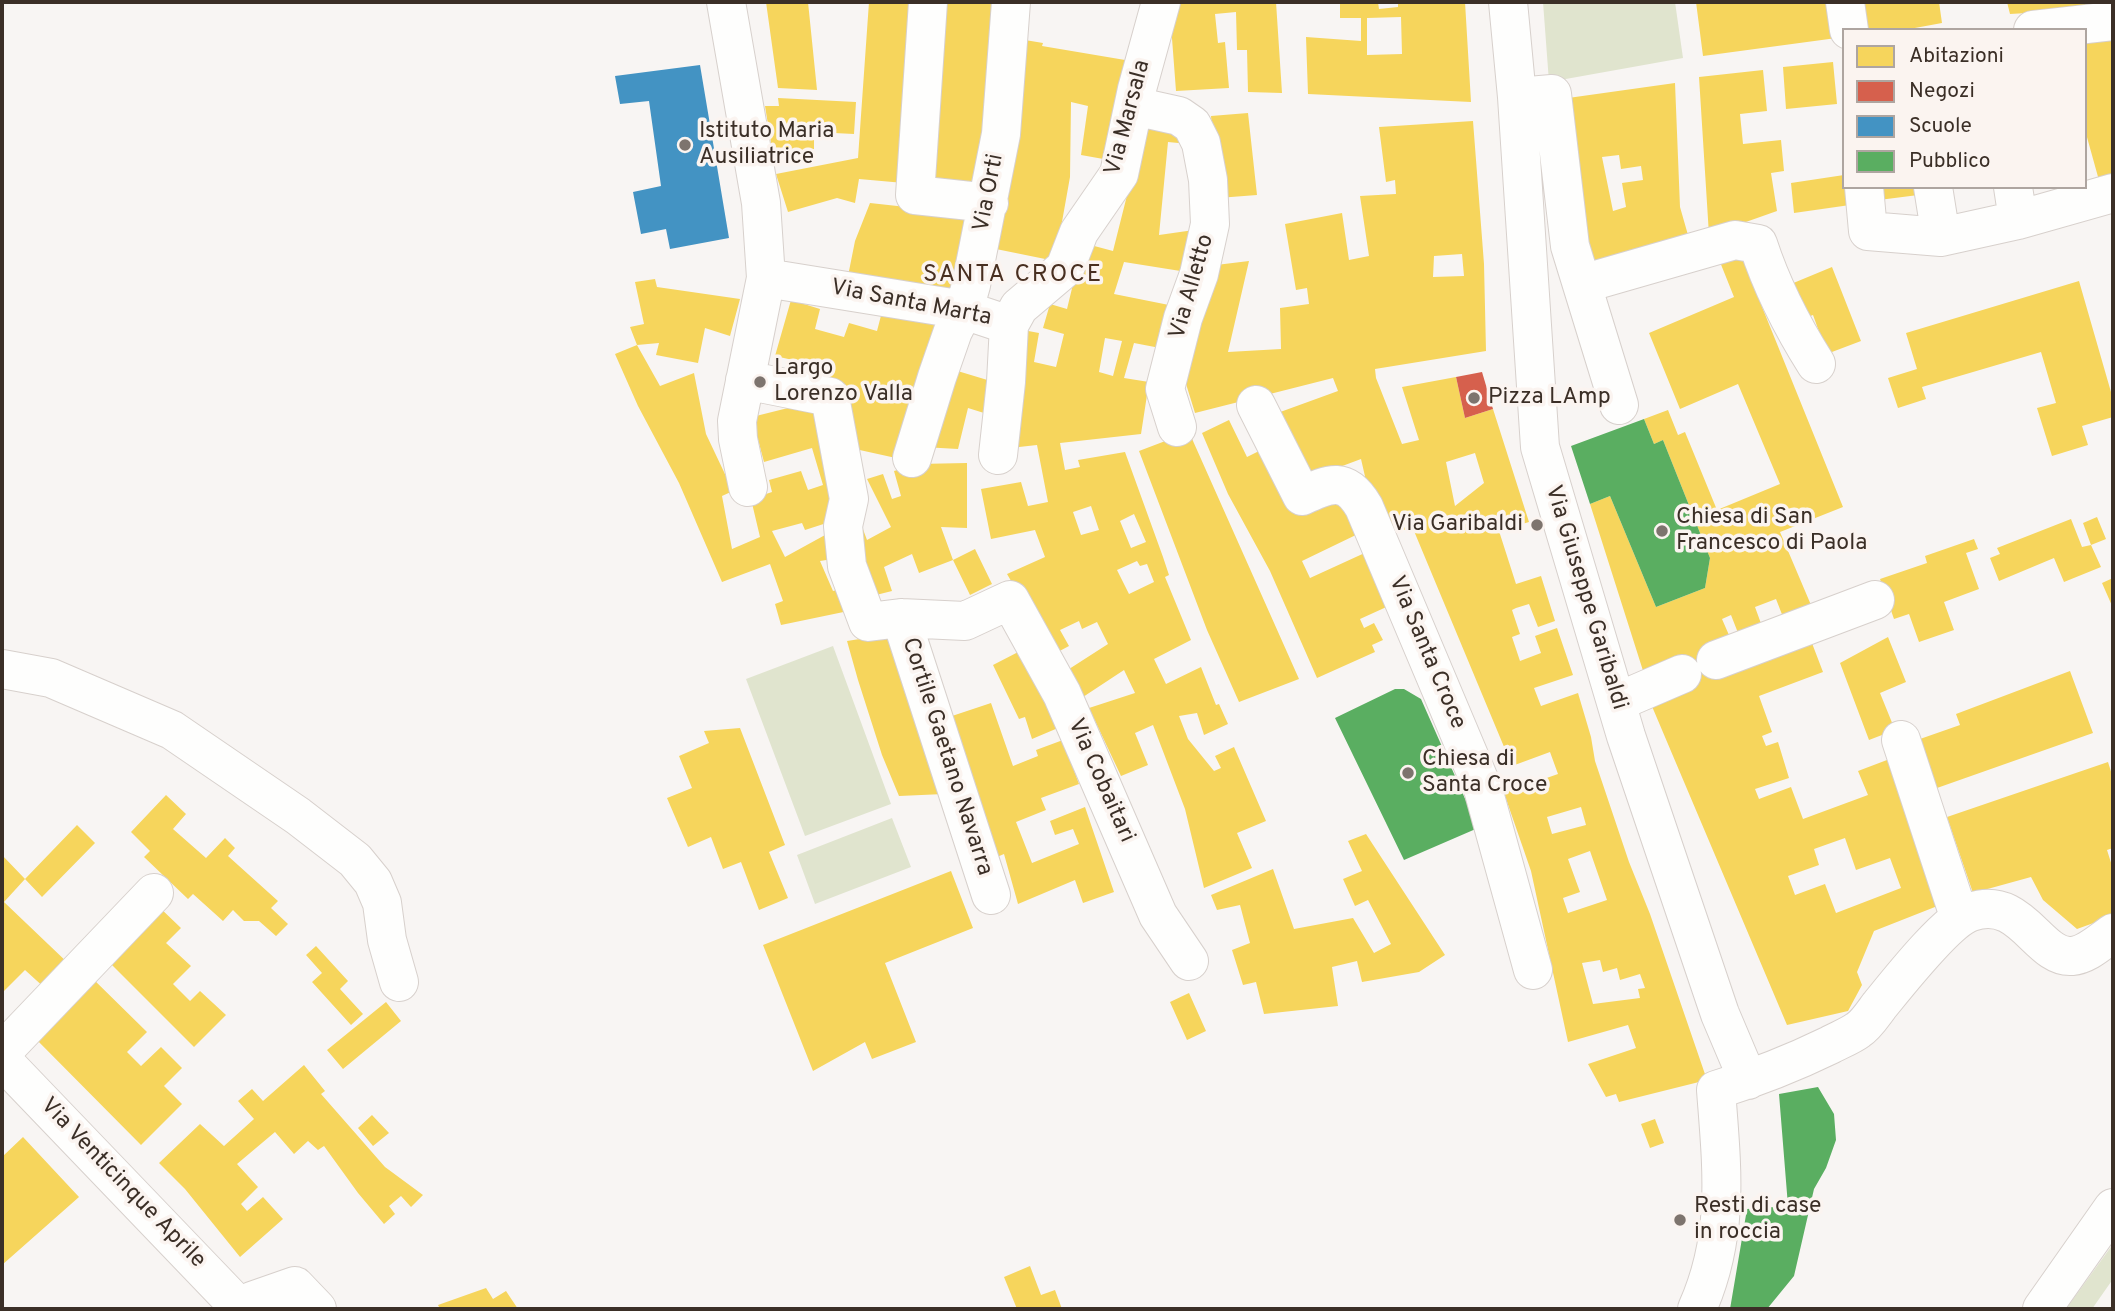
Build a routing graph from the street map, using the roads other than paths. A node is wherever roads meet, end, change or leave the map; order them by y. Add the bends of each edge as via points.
1 (726, 2) edge
2 (928, 2) edge
3 (1011, 2) edge
4 (1161, 2) edge
5 (1508, 2) edge
6 (1845, 2) edge
7 (2113, 21) edge
8 (1849, 28) edge
9 (2051, 28) edge
10 (1517, 97) junction
11 (1134, 106) junction
12 (1864, 189) edge
13 (1933, 189) edge
14 (2113, 192) edge
15 (989, 203) junction
16 (2015, 203) edge
17 (1941, 236) junction
18 (766, 278) junction
19 (1582, 284) junction
20 (964, 310) junction
21 (1009, 325) junction
22 (1815, 364) dead end
23 (745, 380) junction
24 (1256, 405) dead end
25 (1619, 405) dead end
26 (1177, 427) dead end
27 (998, 455) dead end
28 (912, 458) dead end
29 (748, 488) dead end
30 (1875, 600) dead end
31 (901, 618) junction
32 (2, 669) edge
33 (1617, 702) junction
34 (1901, 740) dead end
35 (154, 893) dead end
36 (991, 895) dead end
37 (1959, 916) junction
38 (2113, 933) edge
39 (1189, 961) dead end
40 (1533, 970) dead end
41 (399, 982) dead end
42 (2, 1052) edge
43 (2, 1060) edge
44 (1732, 1085) junction
45 (2113, 1208) edge
46 (242, 1309) edge
47 (317, 1309) edge
48 (1697, 1309) edge
49 (2042, 1309) edge

1 - 18 street via 761,203
2 - 15 street via 915,195
3 - 15 street, Via Orti via 1002,134
4 - 11 street, Via Marsala
5 - 10 street, Via Giuseppe Garibaldi
6 - 8 street
7 - 9 street
10 - 19 street via 1552,94 1570,246
10 - 33 street, Via Giuseppe Garibaldi via 1540,447
11 - 21 street, Via Marsala via 1119,174 1079,232 1065,268 1019,307
11 - 26 street, Via Alletto via 1179,116 1192,125 1201,143 1208,180 1210,224 1166,389
12 - 17 street via 1868,231
13 - 17 street
14 - 16 street
15 - 20 street, Via Orti
16 - 17 street
18 - 20 street, Via Santa Marta
18 - 23 street
19 - 22 street via 1735,240 1758,244 1773,287
19 - 25 street
20 - 21 street, Via Santa Marta
20 - 28 street, Via Orti
21 - 27 street, Via Santa Marta
23 - 29 street via 737,421
23 - 31 street via 830,397 849,499 843,526 847,566 868,622
24 - 40 street, Via Santa Croce via 1303,496 1337,484 1358,496 1364,507 1483,789
30 - 33 street
31 - 36 street, Cortile Gaetano Navarra
31 - 39 street, Via Cobaitari via 965,621 1010,600 1062,694 1158,915
32 - 41 street via 51,678 172,730 355,860 382,902
33 - 44 street, Via Giuseppe Garibaldi via 1720,1014
34 - 37 street
35 - 42 street
37 - 38 street via 1988,909 2009,914 2059,955 2084,953
37 - 44 street via 1859,1030
43 - 46 street, Via Venticinque Aprile
44 - 48 street, Via Giuseppe Garibaldi via 1721,1223
45 - 49 street
46 - 47 street via 295,1286

